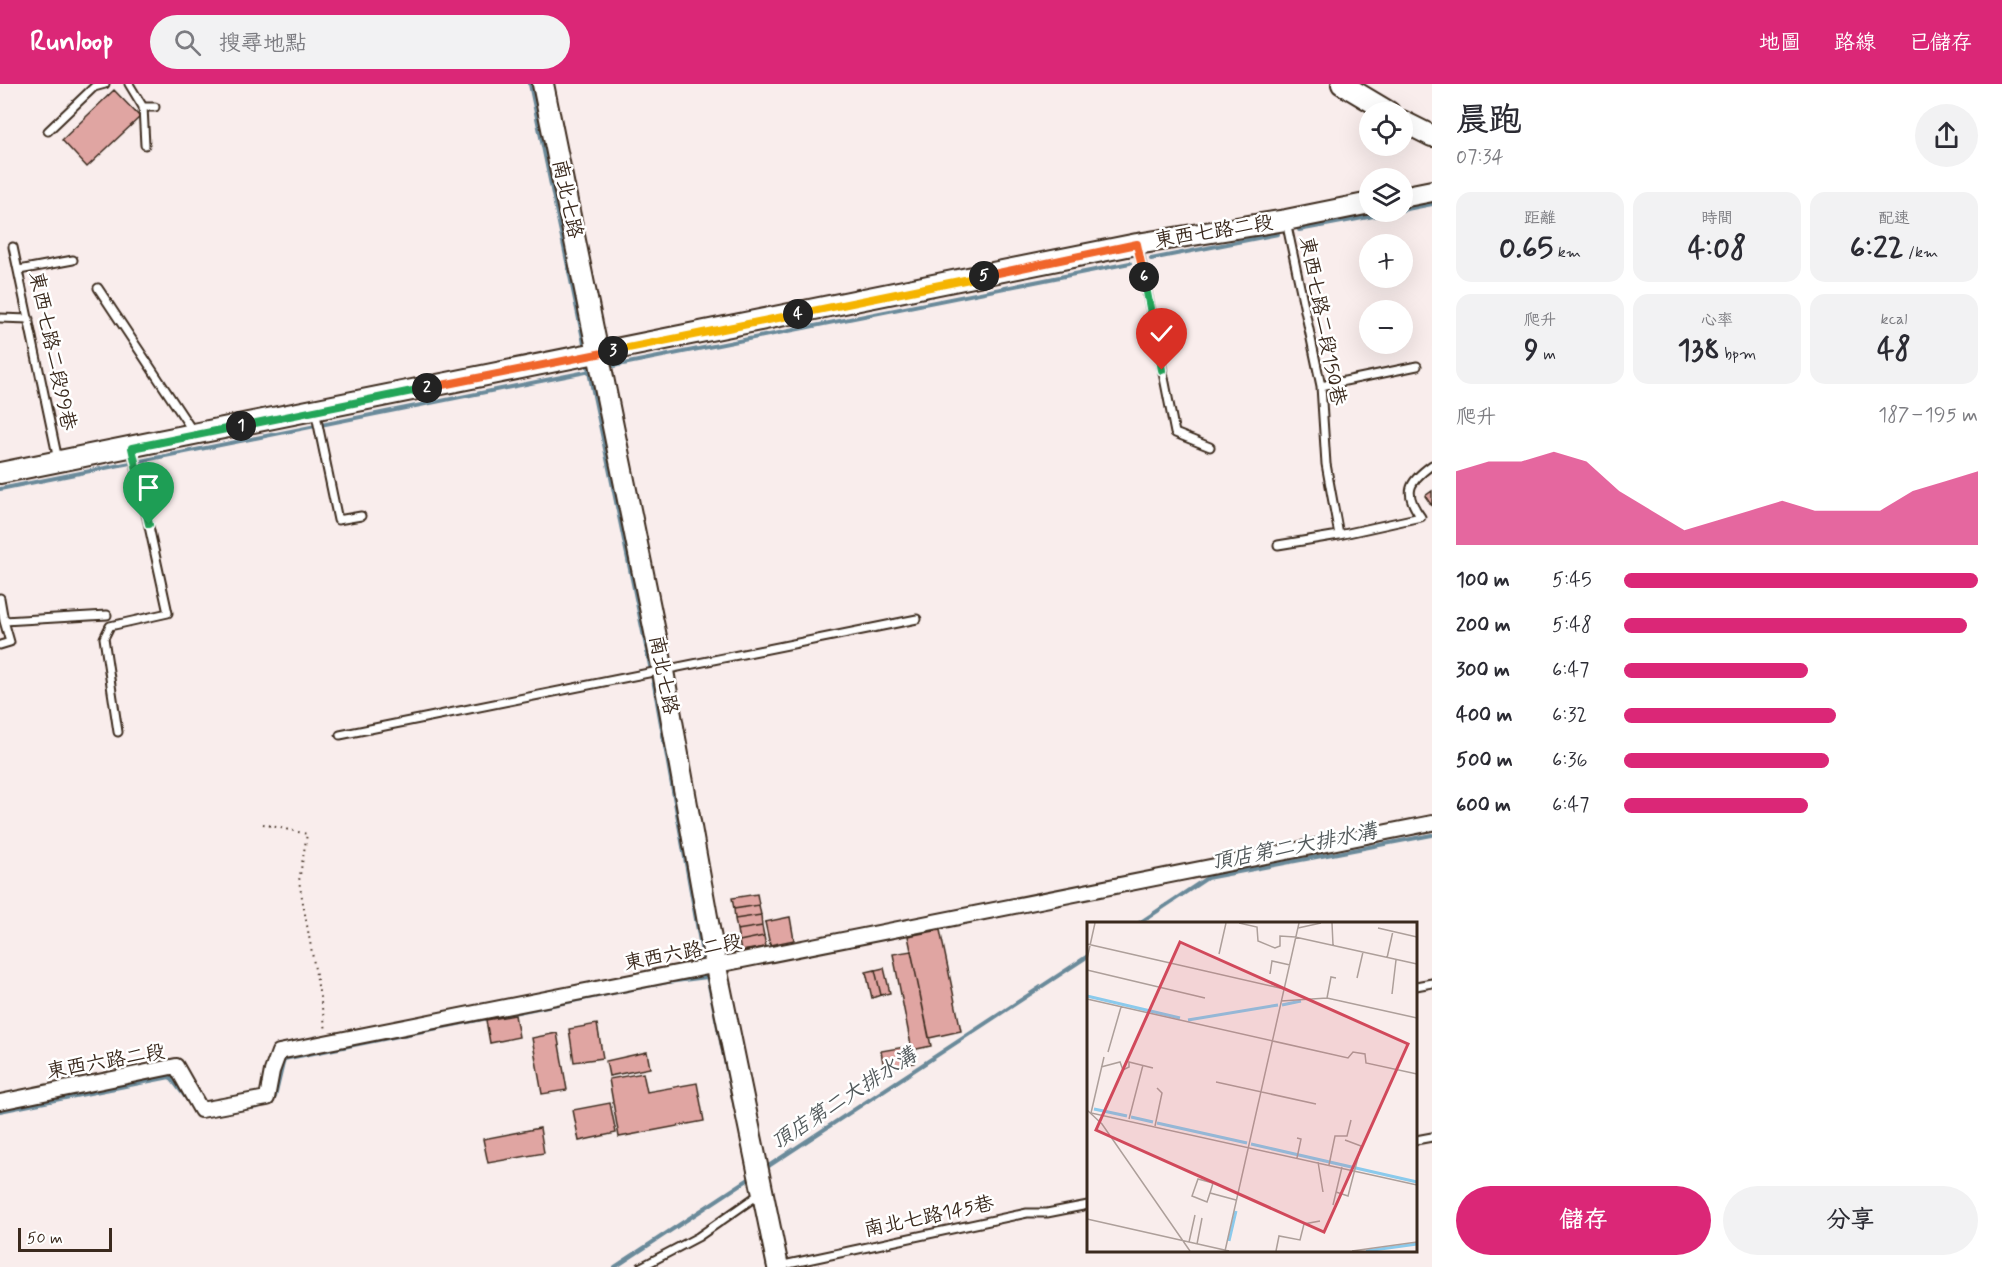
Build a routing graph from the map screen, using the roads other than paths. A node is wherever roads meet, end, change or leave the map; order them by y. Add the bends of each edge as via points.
1 (105, 84) edge
2 (129, 84) edge
3 (543, 84) edge
4 (1342, 84) edge
5 (1372, 102) edge
6 (143, 107) junction
7 (155, 107) dead end
8 (1413, 126) edge
9 (48, 131) dead end
10 (1432, 136) edge
11 (144, 146) dead end
12 (1432, 191) edge
13 (1413, 195) edge
14 (1359, 205) edge
15 (1286, 220) junction
16 (1137, 244) junction
17 (13, 247) dead end
18 (73, 260) dead end
19 (18, 270) junction
20 (98, 288) dead end
21 (0, 318) edge
22 (29, 320) junction
23 (599, 354) junction
24 (1418, 366) dead end
25 (1321, 386) junction
26 (315, 411) junction
27 (196, 435) junction
28 (1210, 447) dead end
29 (132, 448) junction
30 (58, 462) junction
31 (1432, 465) edge
32 (0, 473) edge
33 (361, 516) dead end
34 (1339, 535) junction
35 (1278, 545) dead end
36 (0, 598) edge
37 (107, 615) dead end
38 (917, 619) dead end
39 (4, 621) junction
40 (0, 645) edge
41 (663, 671) junction
42 (118, 732) dead end
43 (340, 735) dead end
44 (1432, 823) edge
45 (716, 967) junction
46 (1432, 983) edge
47 (1417, 986) edge
48 (0, 1102) edge
49 (1432, 1137) edge
50 (1417, 1140) edge
51 (764, 1192) junction
52 (1087, 1205) edge
53 (641, 1267) edge
54 (778, 1267) edge

1 - 9 lane via 94,87
2 - 6 lane
3 - 23 street, 南北七路
4 - 5 street
6 - 7 lane
6 - 11 lane
8 - 10 street
12 - 13 street
14 - 15 street, 東西七路二段
15 - 16 street, 東西七路二段
15 - 25 lane, 東西七路二段150巷
16 - 23 street, 東西七路二段
16 - 28 lane via 1175,433
17 - 19 lane, 東西七路二段99巷
18 - 19 lane
19 - 22 lane, 東西七路二段99巷
20 - 27 lane
21 - 22 lane
22 - 30 lane, 東西七路二段99巷
23 - 26 street, 東西七路二段
23 - 41 street, 南北七路
24 - 25 lane
25 - 34 lane, 東西七路二段150巷 via 1326,464
26 - 27 street, 東西七路二段
26 - 33 lane via 338,520
27 - 29 street, 東西七路二段
29 - 30 street, 東西七路二段
29 - 42 lane via 168,613 110,626 104,638
30 - 32 street, 東西七路二段
31 - 34 lane via 1418,475 1409,492 1421,517
34 - 35 lane
36 - 39 lane
37 - 39 lane
38 - 41 lane
39 - 40 lane via 10,642
41 - 43 lane
41 - 45 street, 南北七路
44 - 45 street, 東西六路二段
45 - 48 street, 東西六路二段 via 279,1052 267,1098 201,1110 176,1066
45 - 51 street, 南北七路
46 - 47 lane
49 - 50 lane
51 - 53 lane via 698,1237
51 - 54 street, 南北七路
52 - 54 lane, 南北七路145巷 via 1027,1213

